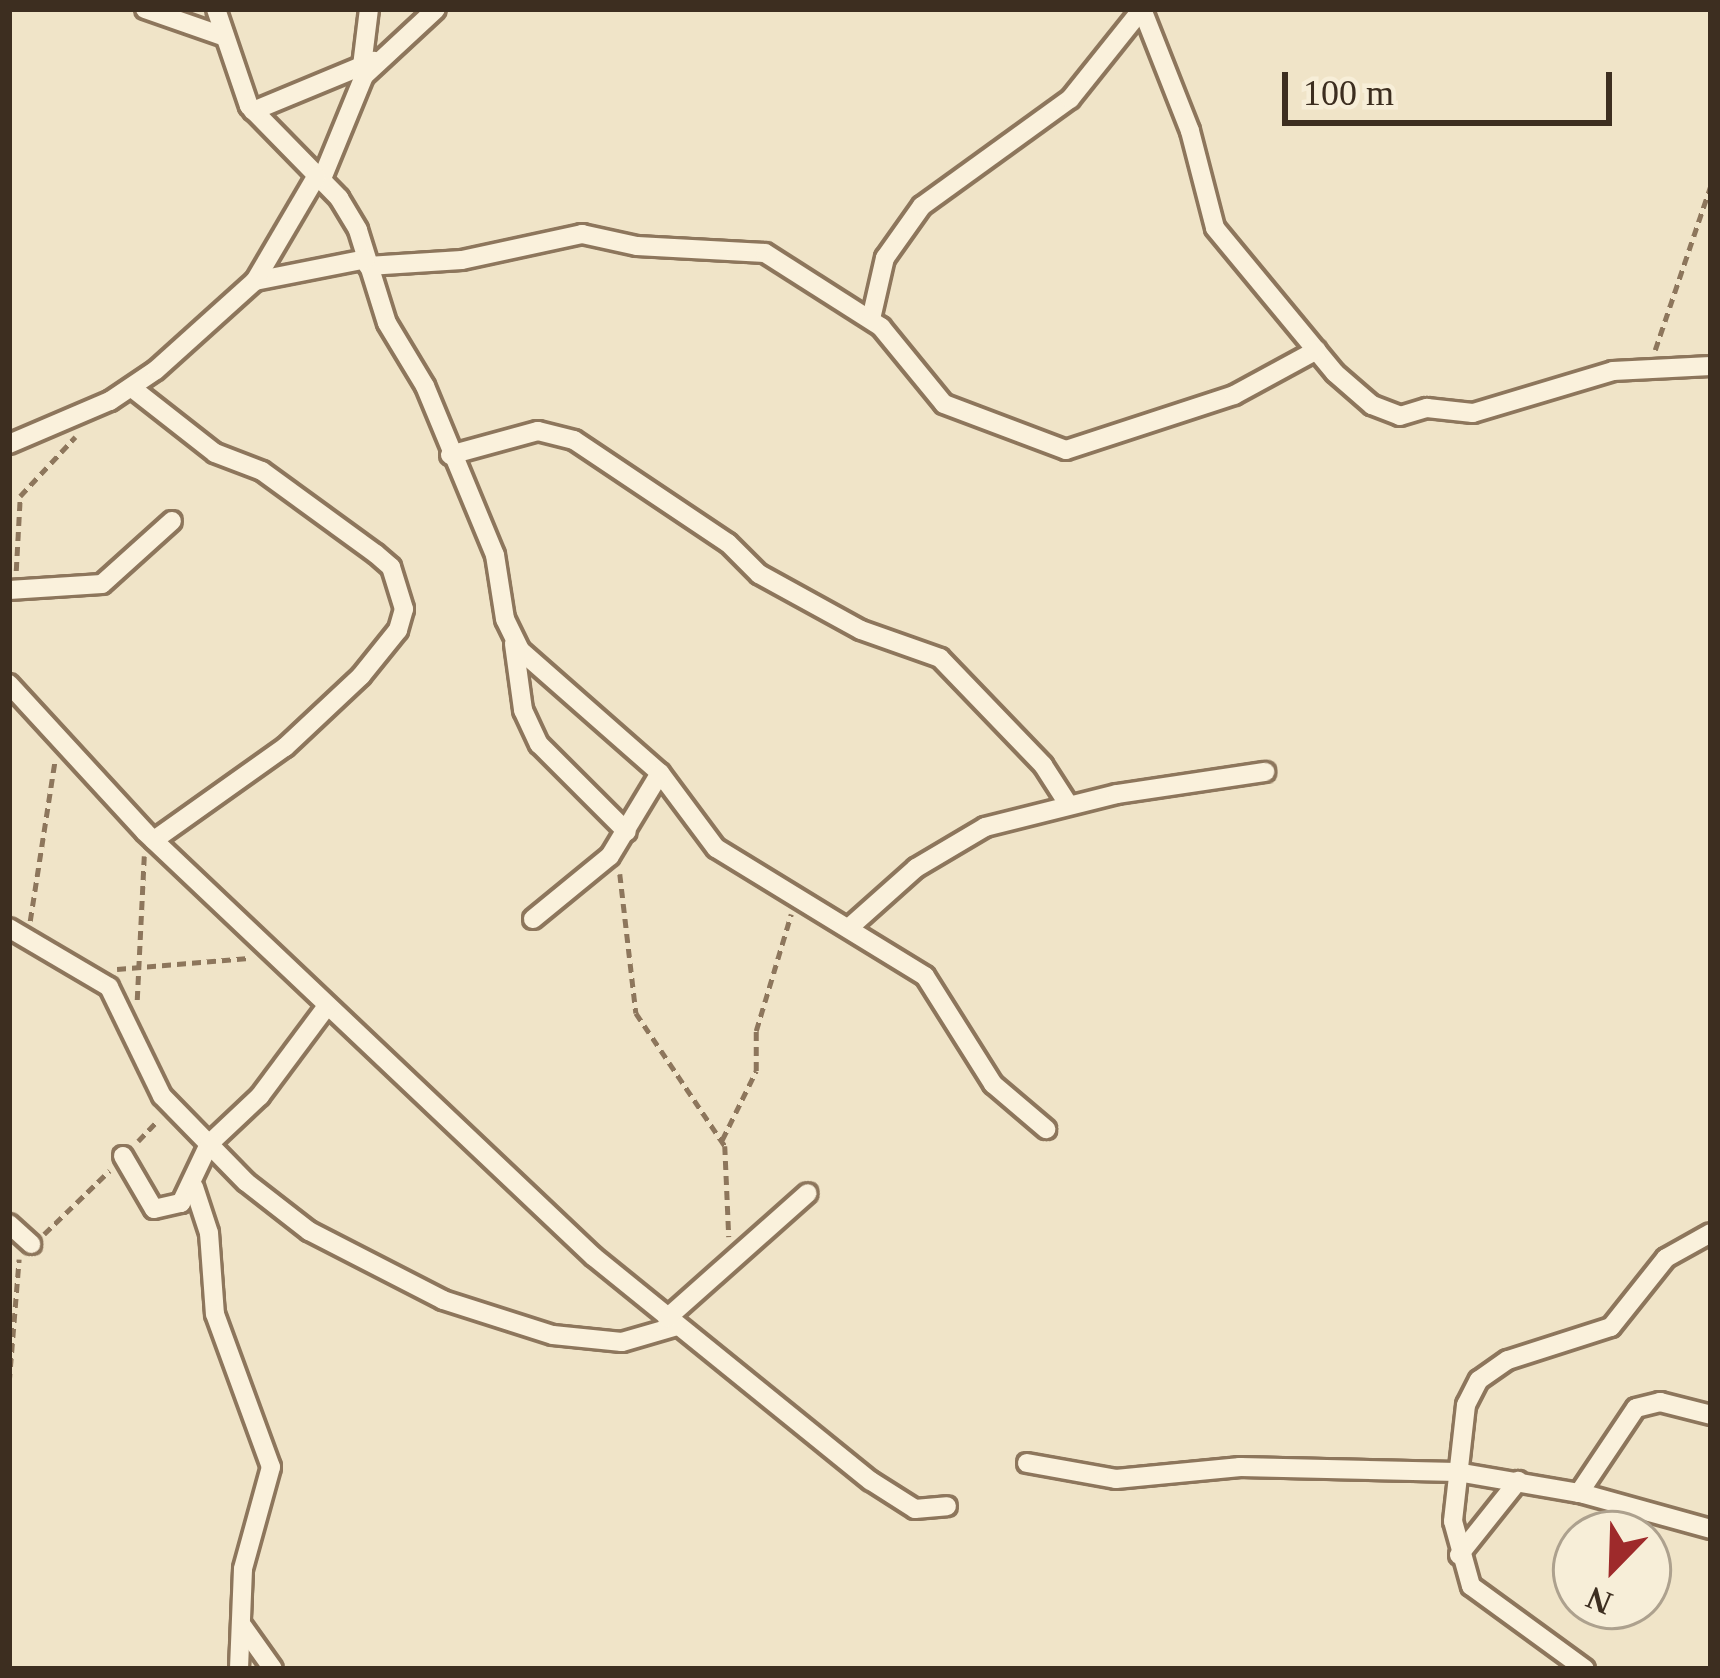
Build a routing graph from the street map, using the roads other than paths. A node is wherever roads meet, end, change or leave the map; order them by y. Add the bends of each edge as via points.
1 (145, 9) edge
2 (216, 9) edge
3 (369, 9) edge
4 (436, 9) edge
5 (222, 36) junction
6 (368, 64) junction
7 (253, 111) junction
8 (318, 179) junction
9 (368, 262) junction
10 (255, 281) junction
11 (871, 320) junction
12 (1318, 350) junction
13 (1711, 366) edge
14 (132, 388) junction
15 (9, 422) edge
16 (28, 432) junction
17 (9, 444) edge
18 (450, 455) junction
19 (172, 521) dead end
20 (11, 589) edge
21 (512, 634) junction
22 (13, 695) edge
23 (1265, 772) dead end
24 (660, 773) junction
25 (1068, 804) junction
26 (627, 832) junction
27 (150, 836) junction
28 (533, 919) dead end
29 (851, 926) junction
30 (9, 928) edge
31 (327, 1006) junction
32 (1046, 1129) dead end
33 (209, 1144) junction
34 (123, 1156) road end
35 (194, 1187) junction
36 (808, 1193) dead end
37 (9, 1224) edge
38 (1711, 1233) edge
39 (32, 1244) road end
40 (672, 1322) junction
41 (1711, 1415) edge
42 (1027, 1463) dead end
43 (1457, 1472) junction
44 (1518, 1481) junction
45 (1579, 1493) junction
46 (947, 1506) dead end
47 (1711, 1529) edge
48 (1459, 1555) junction
49 (240, 1622) junction
50 (239, 1669) edge
51 (273, 1669) edge
52 (1585, 1669) edge

1 - 5 street
2 - 5 street
3 - 6 street
4 - 6 street
5 - 7 street
6 - 7 street
6 - 8 street
7 - 8 street
8 - 9 street via 358,230
8 - 10 street
9 - 10 street
9 - 11 street via 462,260 523,242 606,234 637,246 765,253
9 - 18 street
10 - 14 street
11 - 12 street via 944,404 1066,450 1234,395
11 - 12 street via 885,258 922,206 1070,99 1142,9 1190,131 1215,227
12 - 13 street via 1350,389 1400,416 1427,408 1473,413 1650,366
14 - 16 street
14 - 27 street via 215,453 262,471 376,554 392,568 404,609 398,630 361,676 285,747
15 - 16 street
16 - 17 street
18 - 21 street via 495,555
18 - 25 street via 538,431 574,440 728,543 759,574 861,631 940,658 1043,765
19 - 20 street via 102,584
21 - 24 street via 533,667
21 - 26 street via 523,710 538,744
22 - 27 street
23 - 25 street
24 - 26 street
24 - 29 street via 716,848
25 - 29 street via 985,827 916,868
26 - 28 street via 610,856
27 - 31 street
29 - 32 street via 925,976 993,1084
30 - 33 street via 89,972 122,1006 172,1107
31 - 33 street via 260,1096
31 - 40 street via 496,1169
33 - 35 street
33 - 40 street via 308,1231 443,1300 593,1344
34 - 35 street via 154,1209 170,1210
35 - 49 street via 209,1233 215,1314 271,1468 242,1568
36 - 40 street
37 - 39 street
38 - 43 street via 1666,1258 1611,1327 1508,1360 1478,1380
40 - 46 street via 891,1495 926,1511
41 - 45 street via 1660,1402 1636,1408
42 - 43 street via 1116,1479 1240,1467
43 - 44 street
43 - 48 street
44 - 45 street
44 - 48 street
45 - 47 street
48 - 52 street via 1471,1586
49 - 50 street
49 - 51 street

